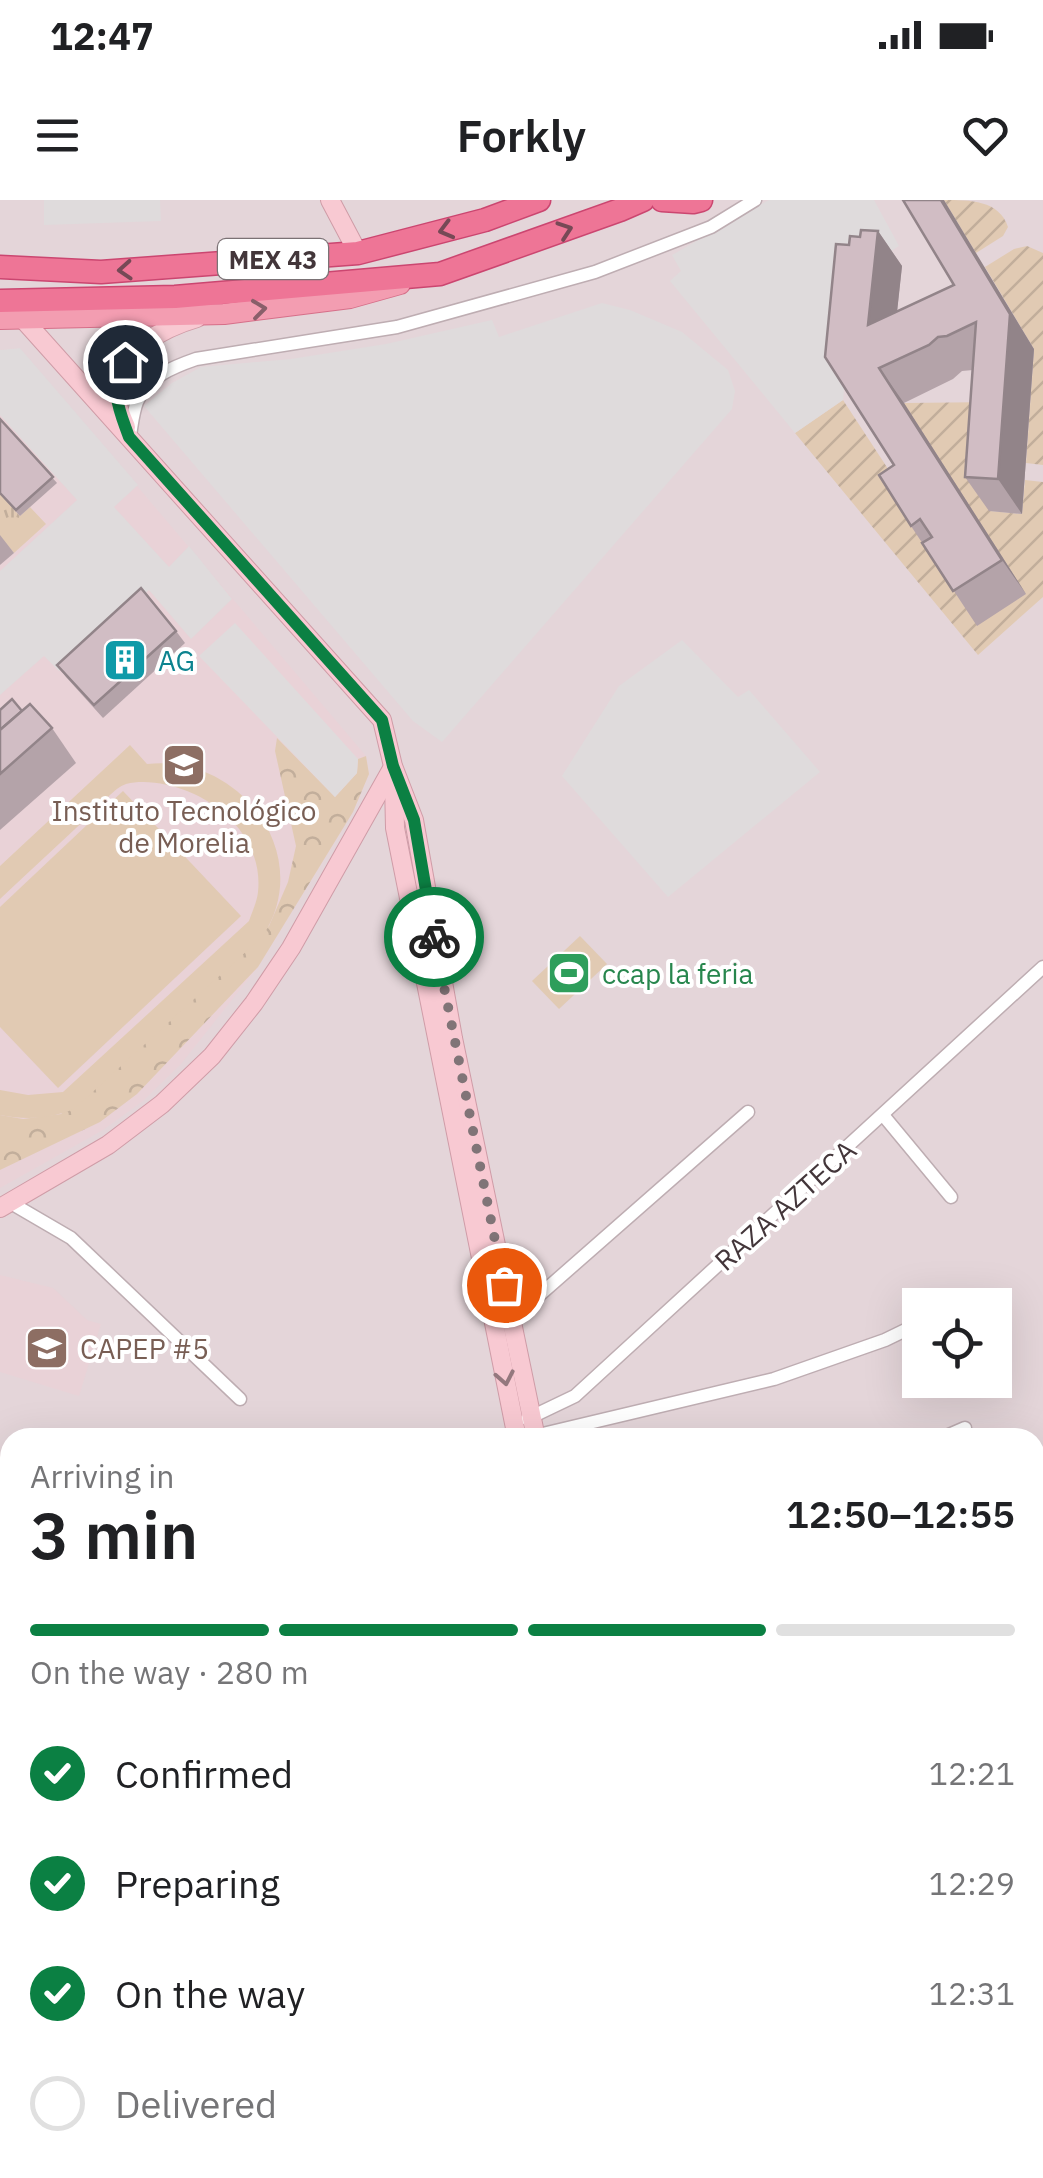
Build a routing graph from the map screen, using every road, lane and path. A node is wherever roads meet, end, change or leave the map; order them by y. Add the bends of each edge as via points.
1 (330, 200) edge
2 (539, 200) edge
3 (643, 200) edge
4 (662, 200) edge
5 (700, 200) edge
6 (755, 200) edge
7 (358, 254) junction
8 (0, 267) edge
9 (440, 274) junction
10 (0, 301) edge
11 (205, 315) junction
12 (22, 318) junction
13 (0, 319) edge
14 (129, 437) junction
15 (393, 766) junction
16 (1043, 968) edge
17 (748, 1112) dead end
18 (883, 1115) junction
19 (951, 1196) dead end
20 (6, 1206) edge
21 (511, 1320) junction
22 (902, 1332) edge
23 (240, 1399) dead end
24 (525, 1428) edge
25 (526, 1428) edge
26 (530, 1428) edge
27 (540, 1428) edge

1 - 7 street
2 -> 7 highway, MEX 43
9 -> 3 highway, MEX 43
4 - 5 highway
6 - 14 street via 710,228 595,272 397,327 196,358 146,387
7 -> 8 highway, MEX 43 via 101,272
9 - 10 highway, MEX 43 via 175,297
11 -> 9 main road via 350,298
11 - 12 main road
11 - 14 street via 160,334 125,362 115,387
12 - 13 main road
12 - 14 street
14 - 15 street via 382,720
15 - 20 street via 291,948 212,1056 108,1145
15 - 21 street via 414,820
15 -> 24 street via 395,828
16 - 18 street, RAZA AZTECA
17 - 21 street
18 - 19 street
18 - 26 street, RAZA AZTECA via 575,1396
20 - 23 street via 71,1238
21 - 25 street
22 - 27 street via 774,1379

